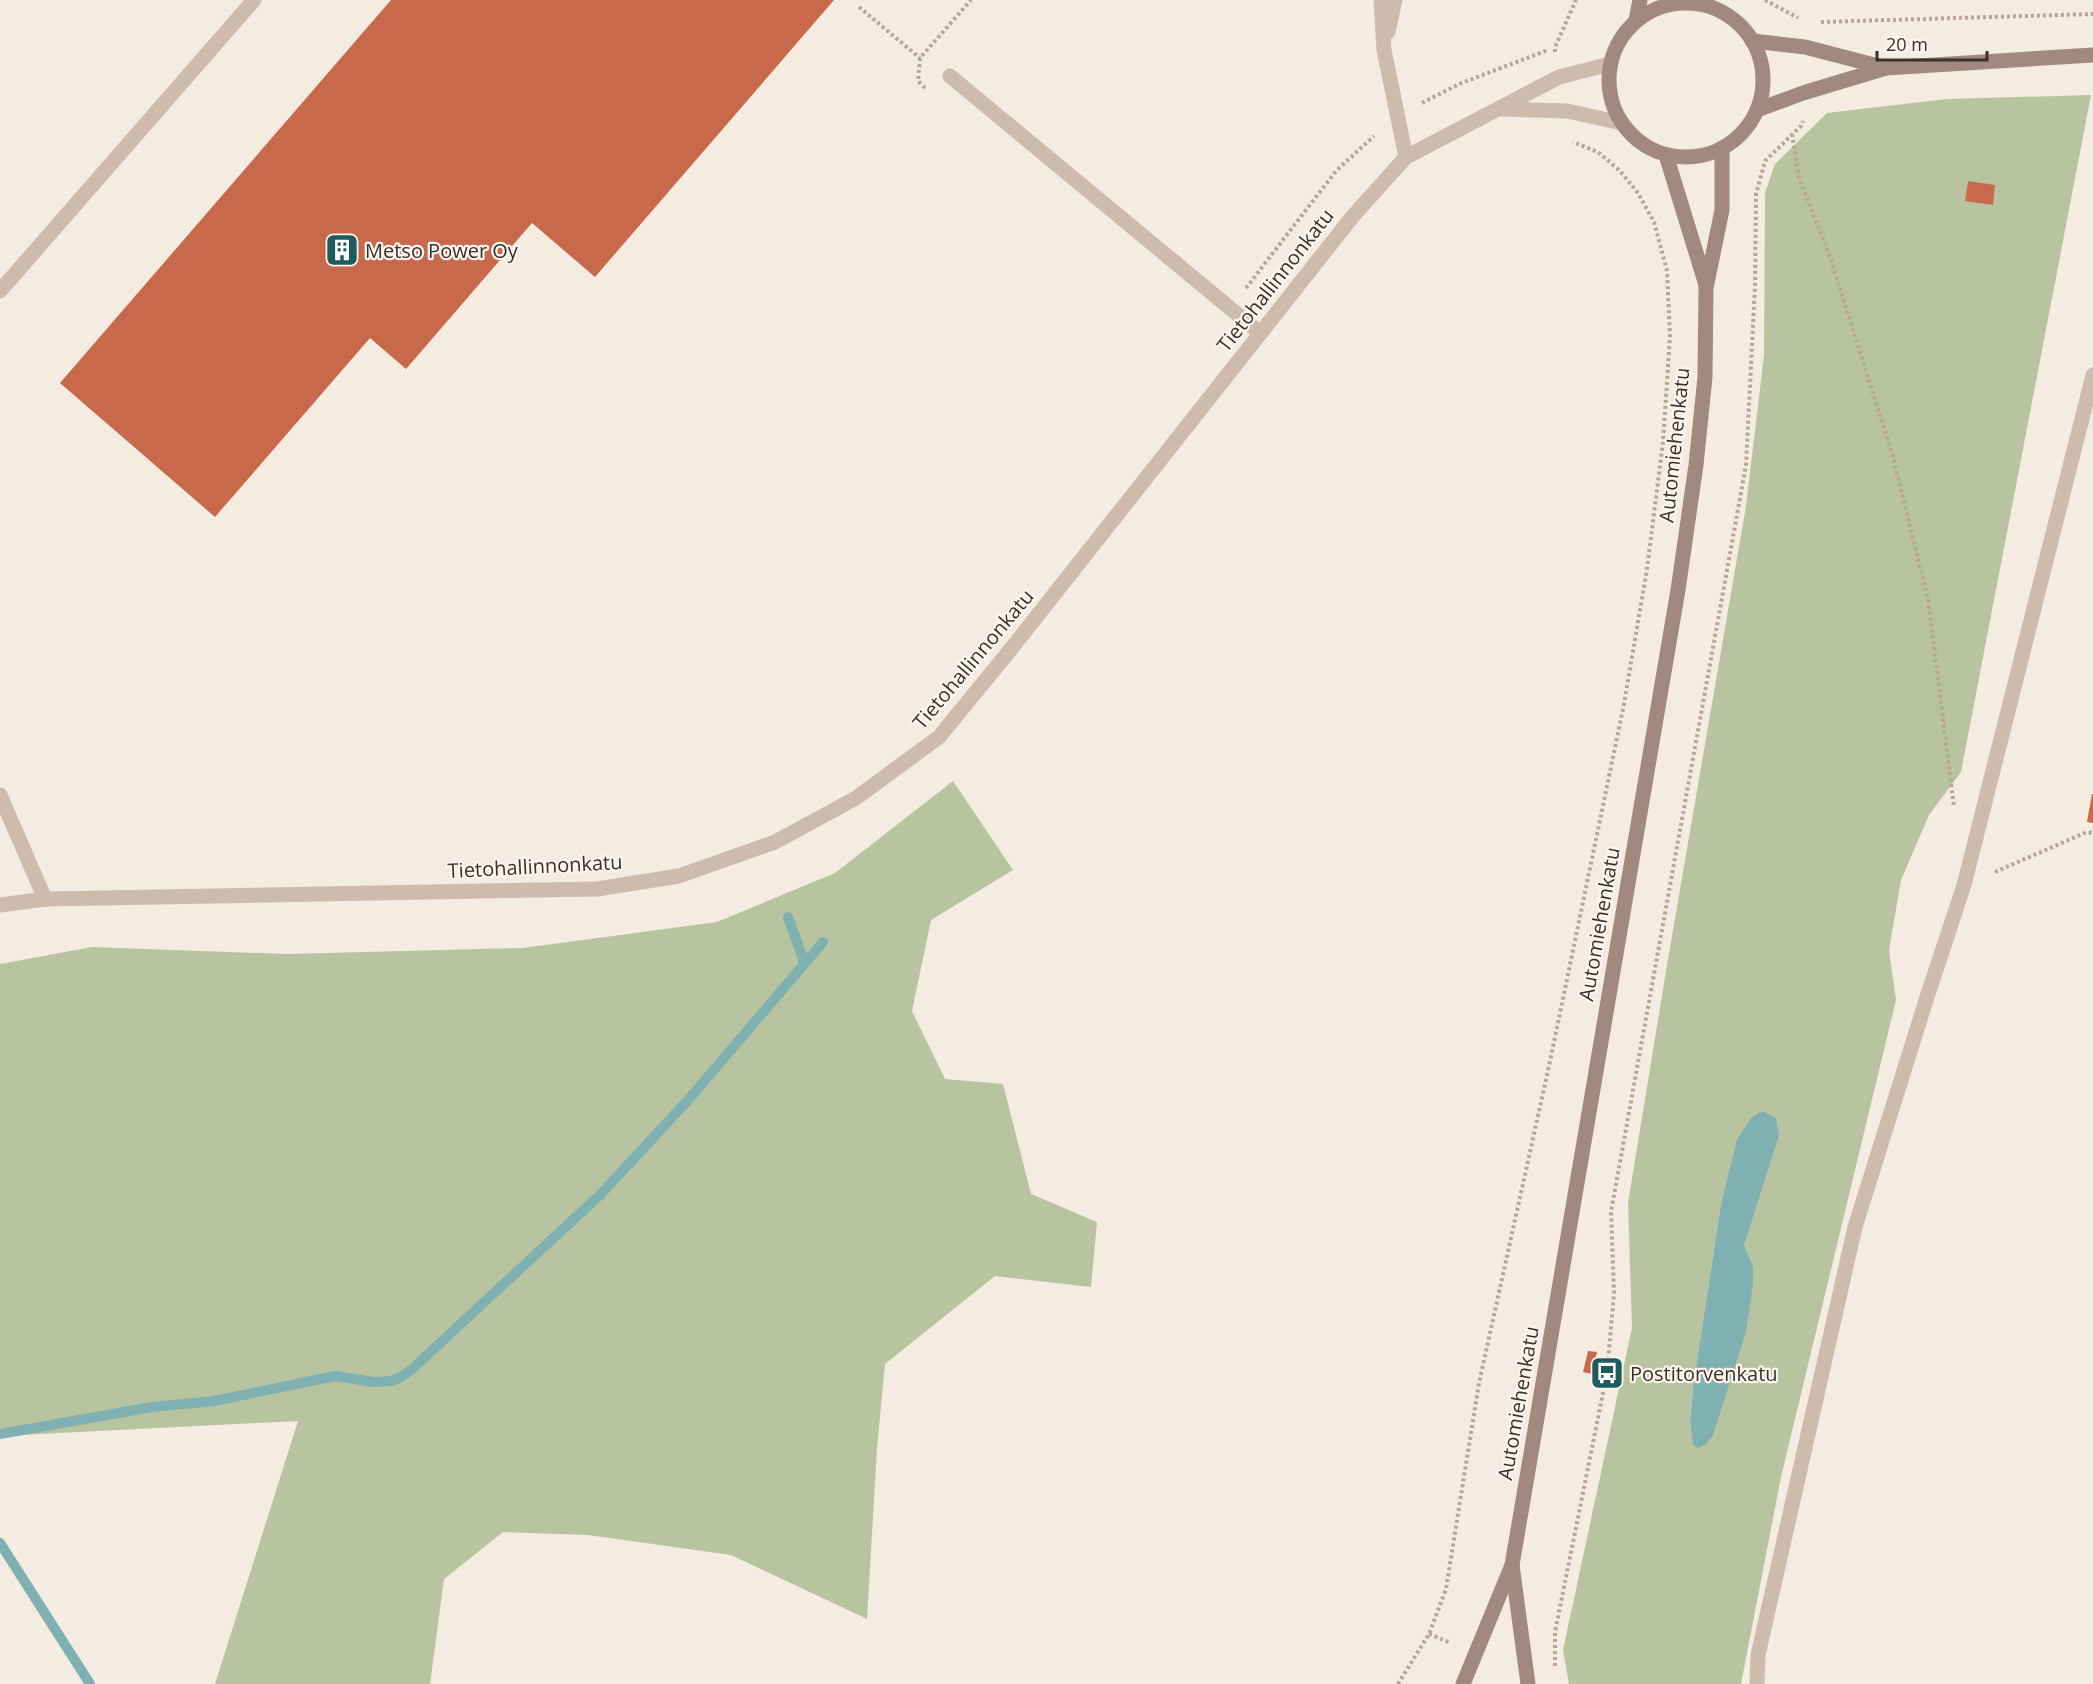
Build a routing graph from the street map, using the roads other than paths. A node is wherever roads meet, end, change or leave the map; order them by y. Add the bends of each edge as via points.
1 (254, 0) edge
2 (1381, 0) edge
3 (1395, 0) edge
4 (1640, 0) edge
5 (1703, 2) edge
6 (1636, 20) junction
7 (1752, 41) junction
8 (1384, 50) junction
9 (2093, 55) edge
10 (1610, 64) junction
11 (1886, 68) junction
12 (950, 76) dead end
13 (1502, 109) junction
14 (1757, 110) junction
15 (1622, 123) junction
16 (1722, 148) junction
17 (1666, 155) junction
18 (1406, 157) junction
19 (1707, 288) junction
20 (0, 291) edge
21 (1260, 333) junction
22 (2093, 375) edge
23 (2091, 394) edge
24 (0, 795) edge
25 (45, 899) junction
26 (0, 905) edge
27 (1512, 1565) junction
28 (1463, 1684) edge
29 (1528, 1684) edge
30 (1757, 1684) edge

1 - 20 street
2 - 8 street
3 - 8 street
4 - 6 main road
5 - 6 main road via 1657,8
5 - 7 main road via 1740,25
6 - 10 main road via 1620,40
7 - 11 main road via 1805,47
7 - 14 main road via 1761,63 1762,87
8 - 18 street
9 - 11 main road
10 - 13 street, Tietohallinnonkatu via 1559,77
10 - 15 main road via 1612,105
11 - 14 main road
12 - 21 street
13 - 15 street, Tietohallinnonkatu via 1567,111
13 - 18 street, Tietohallinnonkatu
14 - 16 main road via 1737,138
15 - 17 main road via 1649,148
16 - 17 main road via 1704,155
16 - 19 main road, Automiehenkatu via 1722,210
17 - 19 main road, Automiehenkatu
18 - 21 street, Tietohallinnonkatu via 1353,216
19 - 27 main road, Automiehenkatu via 1705,376 1678,590
21 - 25 street, Tietohallinnonkatu via 939,737 855,798 775,842 679,876 597,889
22 - 23 street
23 - 30 street via 1964,885 1855,1227 1758,1655
24 - 25 street
25 - 26 street, Tietohallinnonkatu
27 - 28 main road, Automiehenkatu
27 - 29 main road, Automiehenkatu

